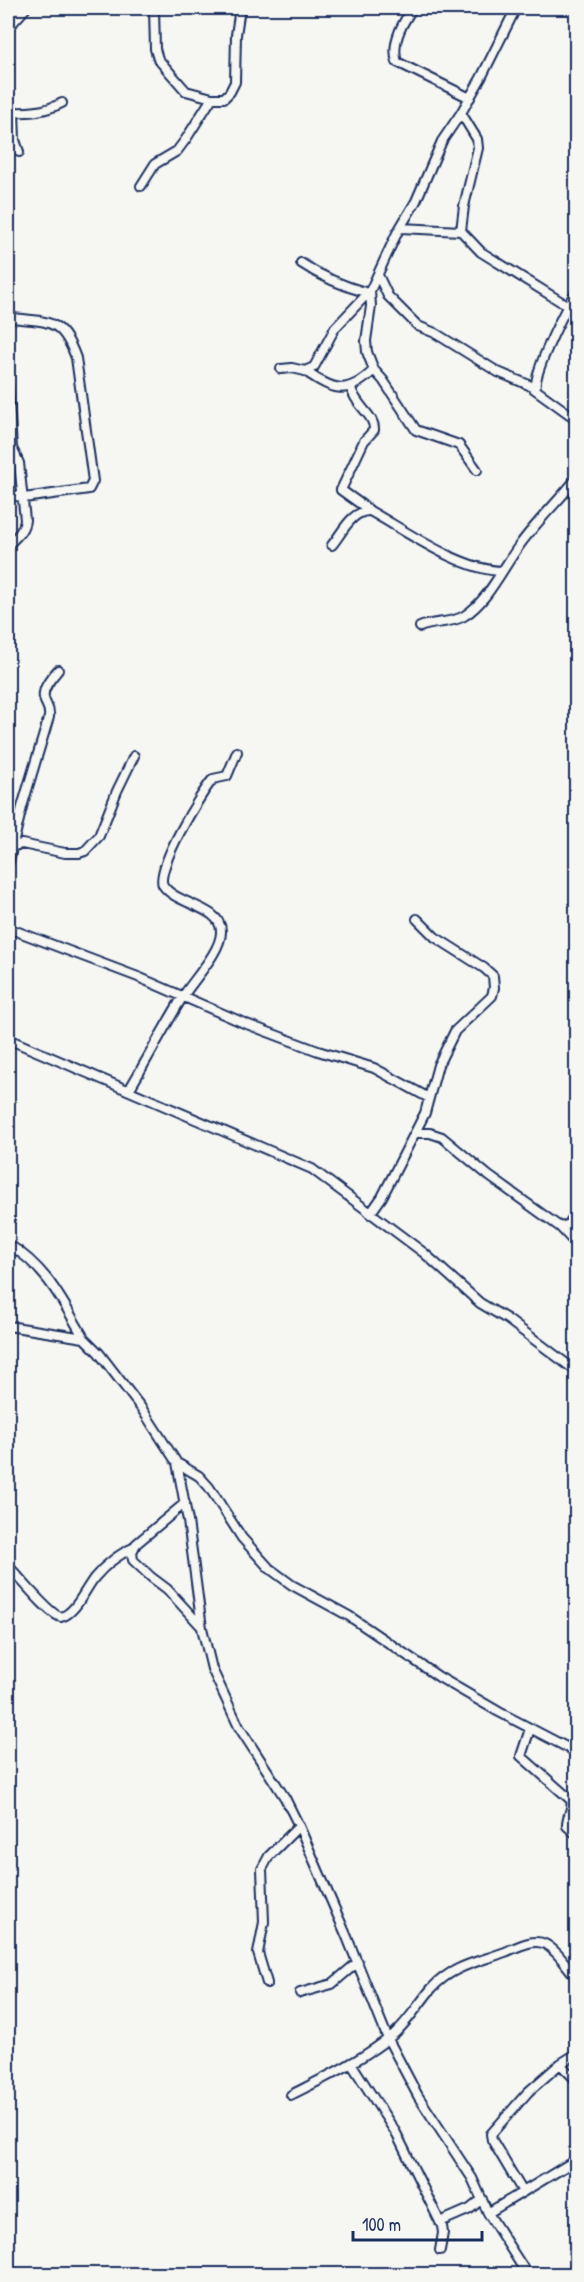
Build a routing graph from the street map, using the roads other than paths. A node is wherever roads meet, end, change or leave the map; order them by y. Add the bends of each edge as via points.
1 (26, 8) edge
2 (154, 8) edge
3 (240, 8) edge
4 (412, 8) edge
5 (516, 8) edge
6 (8, 28) edge
7 (212, 98) junction
8 (470, 98) junction
9 (62, 103) dead end
10 (11, 112) edge
11 (462, 113) junction
12 (19, 152) dead end
13 (141, 186) dead end
14 (401, 228) junction
15 (461, 231) junction
16 (302, 263) dead end
17 (378, 275) junction
18 (369, 292) junction
19 (576, 292) edge
20 (568, 306) junction
21 (8, 316) edge
22 (281, 369) dead end
23 (374, 370) junction
24 (304, 371) junction
25 (8, 385) edge
26 (351, 388) junction
27 (536, 390) junction
28 (576, 419) edge
29 (477, 470) dead end
30 (576, 479) edge
31 (8, 495) edge
32 (24, 497) junction
33 (369, 511) junction
34 (8, 545) edge
35 (332, 545) dead end
36 (483, 569) junction
37 (502, 571) junction
38 (489, 588) junction
39 (420, 627) dead end
40 (58, 670) dead end
41 (237, 752) dead end
42 (135, 756) dead end
43 (13, 846) junction
44 (8, 865) edge
45 (417, 919) dead end
46 (8, 928) edge
47 (183, 996) junction
48 (8, 1039) edge
49 (129, 1090) junction
50 (429, 1098) junction
51 (416, 1133) junction
52 (370, 1214) junction
53 (574, 1216) edge
54 (560, 1227) junction
55 (574, 1241) edge
56 (8, 1244) edge
57 (8, 1326) edge
58 (84, 1338) junction
59 (576, 1371) edge
60 (177, 1463) junction
61 (185, 1503) junction
62 (133, 1548) junction
63 (8, 1566) edge
64 (202, 1628) junction
65 (530, 1729) junction
66 (576, 1752) edge
67 (299, 1826) junction
68 (576, 1834) edge
69 (358, 1962) junction
70 (576, 1977) edge
71 (267, 1983) dead end
72 (300, 1993) dead end
73 (388, 2039) junction
74 (576, 2054) edge
75 (351, 2063) junction
76 (560, 2064) junction
77 (576, 2080) edge
78 (291, 2096) dead end
79 (576, 2160) edge
80 (523, 2192) junction
81 (482, 2199) junction
82 (488, 2213) junction
83 (440, 2222) junction
84 (440, 2250) dead end
85 (527, 2274) edge

1 - 6 street
2 - 7 street via 158,59 187,93
3 - 7 street via 235,82 224,98
4 - 8 street via 399,31 395,55 398,62
5 - 8 street
7 - 13 street via 182,145 156,164
8 - 11 street
9 - 10 street via 45,110
10 - 12 street
11 - 14 street via 442,141
11 - 15 street via 478,148
14 - 15 street
14 - 17 street
15 - 20 street via 481,252
16 - 18 street via 331,281
17 - 18 street
17 - 27 street via 388,296 418,326
18 - 23 street via 366,341
18 - 24 street via 335,328 314,367
19 - 20 street
20 - 27 street via 539,368
21 - 32 street via 55,326 69,340 76,358 93,481 88,489
22 - 24 street
23 - 26 street
23 - 29 street via 416,430 459,445
24 - 26 street via 336,387
25 - 32 street via 12,448 19,463
26 - 33 street via 359,406 373,420 374,430 364,441 341,490
27 - 28 street
30 - 37 street
31 - 32 street
32 - 34 street via 25,525
33 - 35 street via 355,515
33 - 36 street
36 - 37 street
36 - 38 street
37 - 38 street
38 - 39 street via 465,616
40 - 43 street via 44,693 49,717
41 - 47 street via 227,776 213,779 200,799 161,874 163,884 182,900 214,916 221,931 213,953
42 - 43 street via 99,836 85,850 65,853 22,844
43 - 44 street
45 - 50 street via 435,937 493,976 494,988 492,996 455,1031 443,1053
46 - 47 street
47 - 49 street
47 - 50 street via 243,1023 367,1065
48 - 49 street
49 - 52 street via 312,1169
50 - 51 street
51 - 52 street
51 - 54 street via 430,1132 442,1137
52 - 59 street via 423,1253 480,1303
53 - 54 street via 566,1227
53 - 55 street
54 - 55 street
56 - 58 street via 39,1268
57 - 58 street
58 - 60 street via 142,1409
60 - 61 street
60 - 65 street via 199,1476 242,1538 276,1574 349,1616 439,1677
61 - 62 street
61 - 64 street
62 - 63 street via 96,1575 70,1611 61,1617 55,1616
62 - 64 street via 133,1560 167,1588
64 - 67 street via 212,1669 239,1726
65 - 66 street
65 - 68 street via 521,1756 571,1800 567,1826
67 - 69 street
67 - 71 street via 269,1856 262,1869 264,1923 258,1953
69 - 72 street via 332,1984
69 - 73 street
70 - 73 street via 547,1946 534,1942 471,1962 433,1987
73 - 75 street
73 - 81 street via 418,2096
74 - 76 street
75 - 78 street
75 - 83 street via 396,2133
76 - 77 street
76 - 80 street via 528,2092 491,2134
79 - 80 street
80 - 82 street
81 - 82 street
81 - 83 street via 470,2209
82 - 85 street
83 - 84 street

